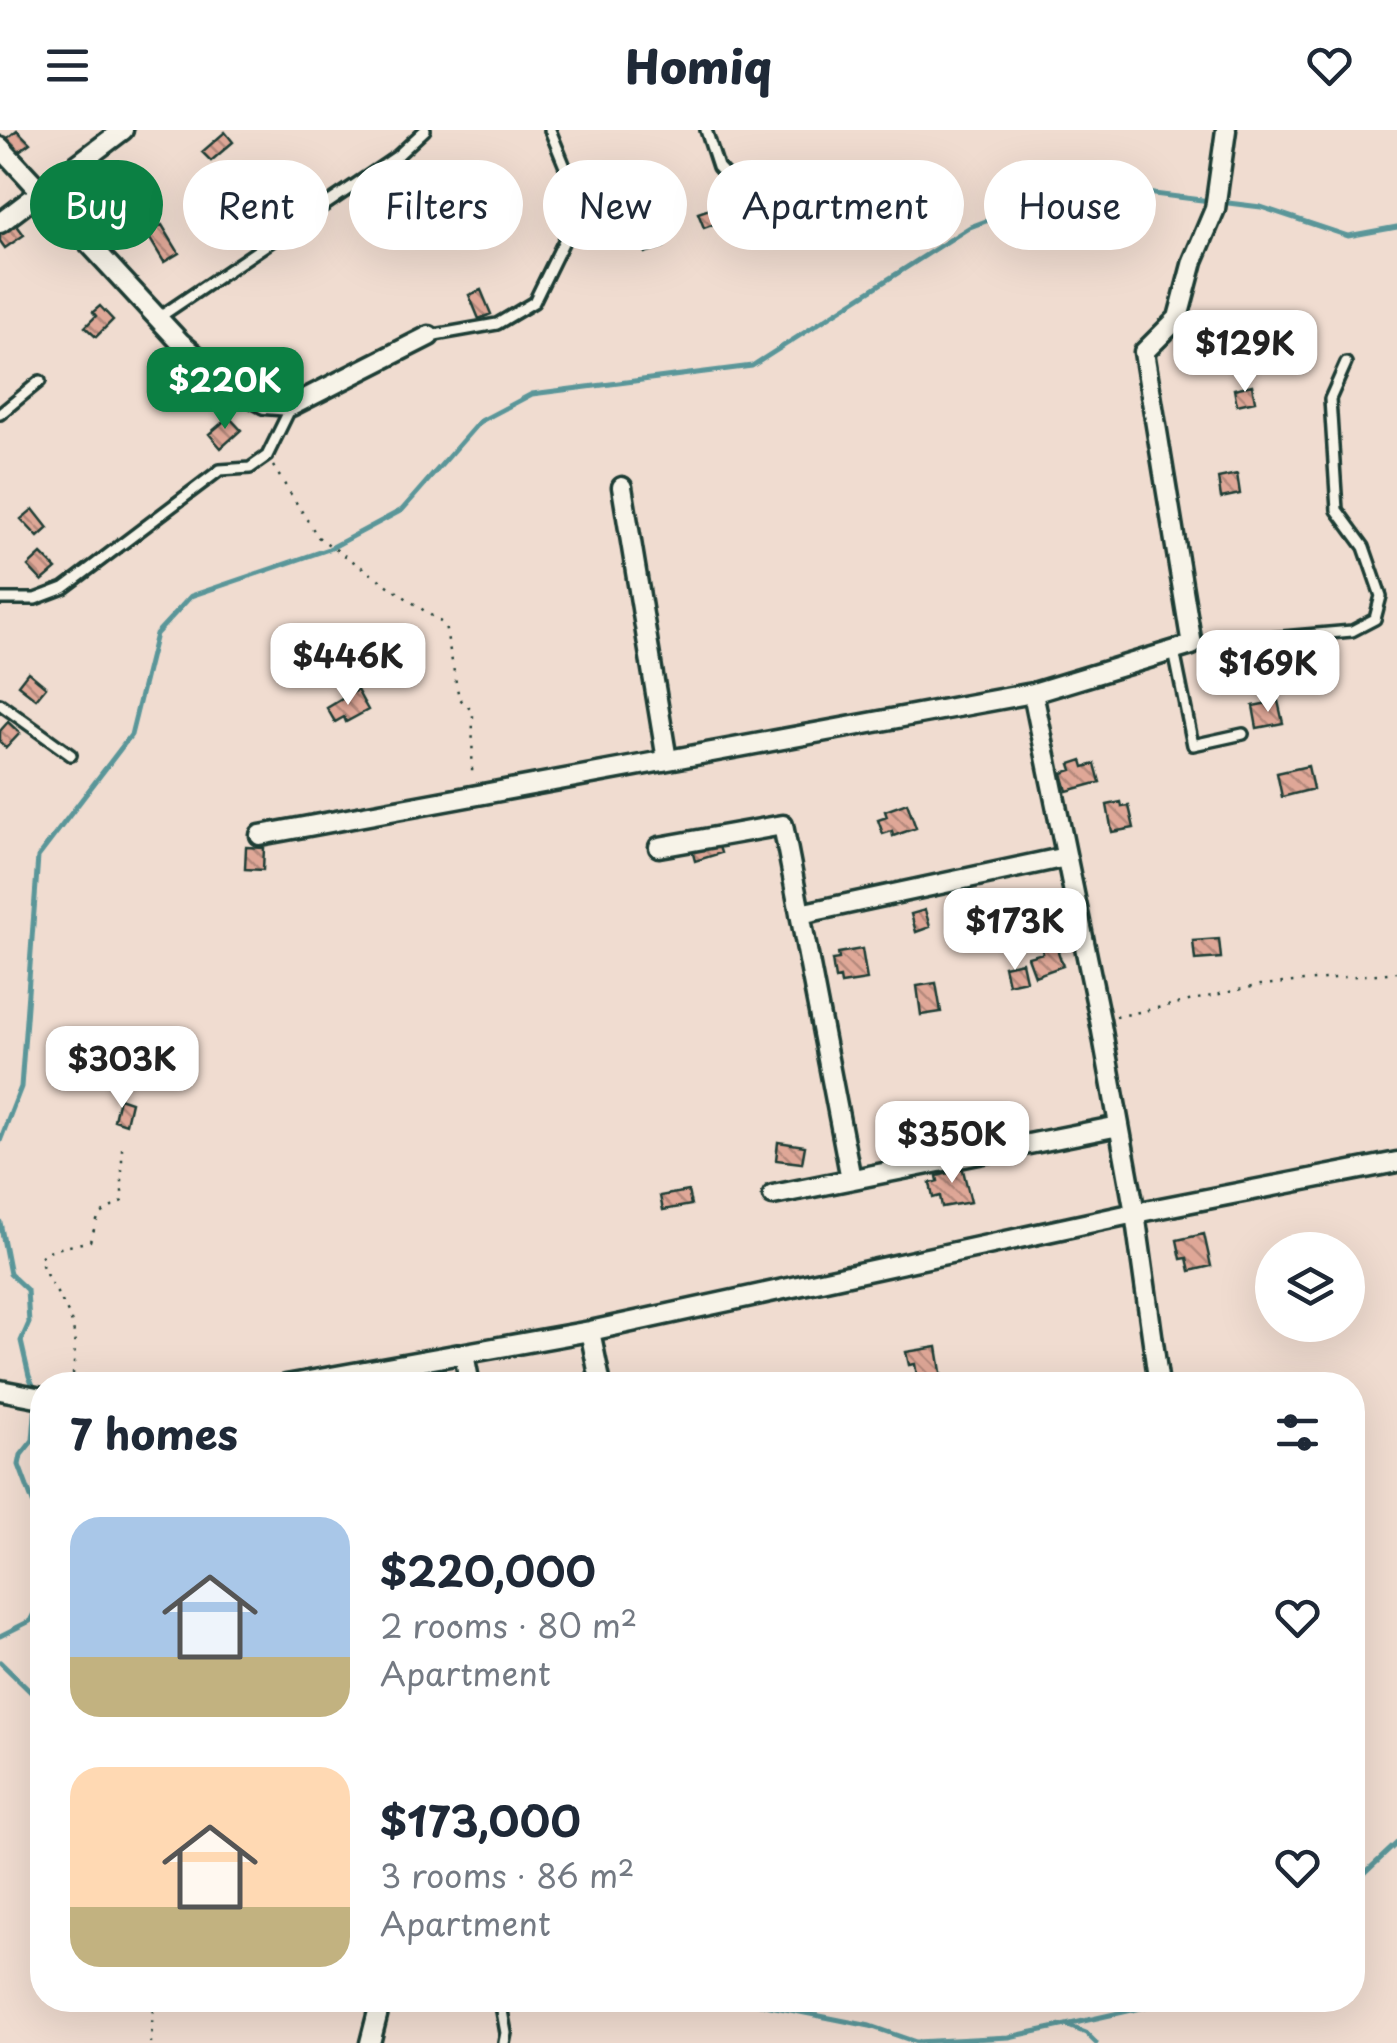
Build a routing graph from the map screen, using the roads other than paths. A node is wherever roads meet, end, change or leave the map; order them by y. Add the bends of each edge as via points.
1 (123, 130) edge
2 (425, 130) edge
3 (706, 130) edge
4 (1226, 130) edge
5 (553, 131) edge
6 (0, 147) edge
7 (82, 160) edge
8 (716, 160) edge
9 (30, 180) edge
10 (30, 199) edge
11 (0, 223) edge
12 (95, 250) edge
13 (158, 318) junction
14 (430, 336) joint
15 (1346, 363) dead end
16 (40, 381) dead end
17 (291, 406) junction
18 (0, 414) edge
19 (622, 487) dead end
20 (0, 599) edge
21 (1184, 648) junction
22 (1032, 693) junction
23 (0, 704) edge
24 (1243, 734) dead end
25 (70, 755) dead end
26 (667, 760) junction
27 (260, 834) dead end
28 (659, 846) dead end
29 (1066, 856) junction
30 (800, 914) junction
31 (1119, 1126) junction
32 (1397, 1162) edge
33 (851, 1179) junction
34 (773, 1195) dead end
35 (1135, 1213) junction
36 (590, 1331) junction
37 (464, 1354) junction
38 (361, 1372) edge
39 (467, 1372) edge
40 (598, 1372) edge
41 (1158, 1372) edge
42 (0, 1390) edge
43 (30, 1396) edge
44 (378, 2012) edge
45 (502, 2012) edge
46 (370, 2043) edge
47 (504, 2043) edge

1 - 7 street
2 - 13 lane via 396,158
3 - 8 lane
4 - 21 street via 1215,209 1178,318 1144,352
5 - 14 lane via 581,206 534,302 498,324
6 - 9 street
10 - 11 street
12 - 13 street
13 - 17 street via 232,386 266,404
14 - 17 street
15 - 21 lane via 1330,399 1337,510 1370,564 1381,596 1375,619 1352,631
16 - 18 lane
17 - 20 lane via 267,456 250,468 220,470 64,588 34,600
19 - 26 street
21 - 22 street
21 - 24 lane via 1193,745
22 - 26 street
22 - 29 street
23 - 25 lane
26 - 27 street
28 - 30 street via 783,825
29 - 30 street
29 - 31 street
30 - 33 street
31 - 33 street
31 - 35 street
32 - 35 street
33 - 34 street
35 - 36 street
35 - 41 street
36 - 37 street
36 - 40 street
37 - 38 street
37 - 39 street
42 - 43 street
44 - 46 street
45 - 47 lane

